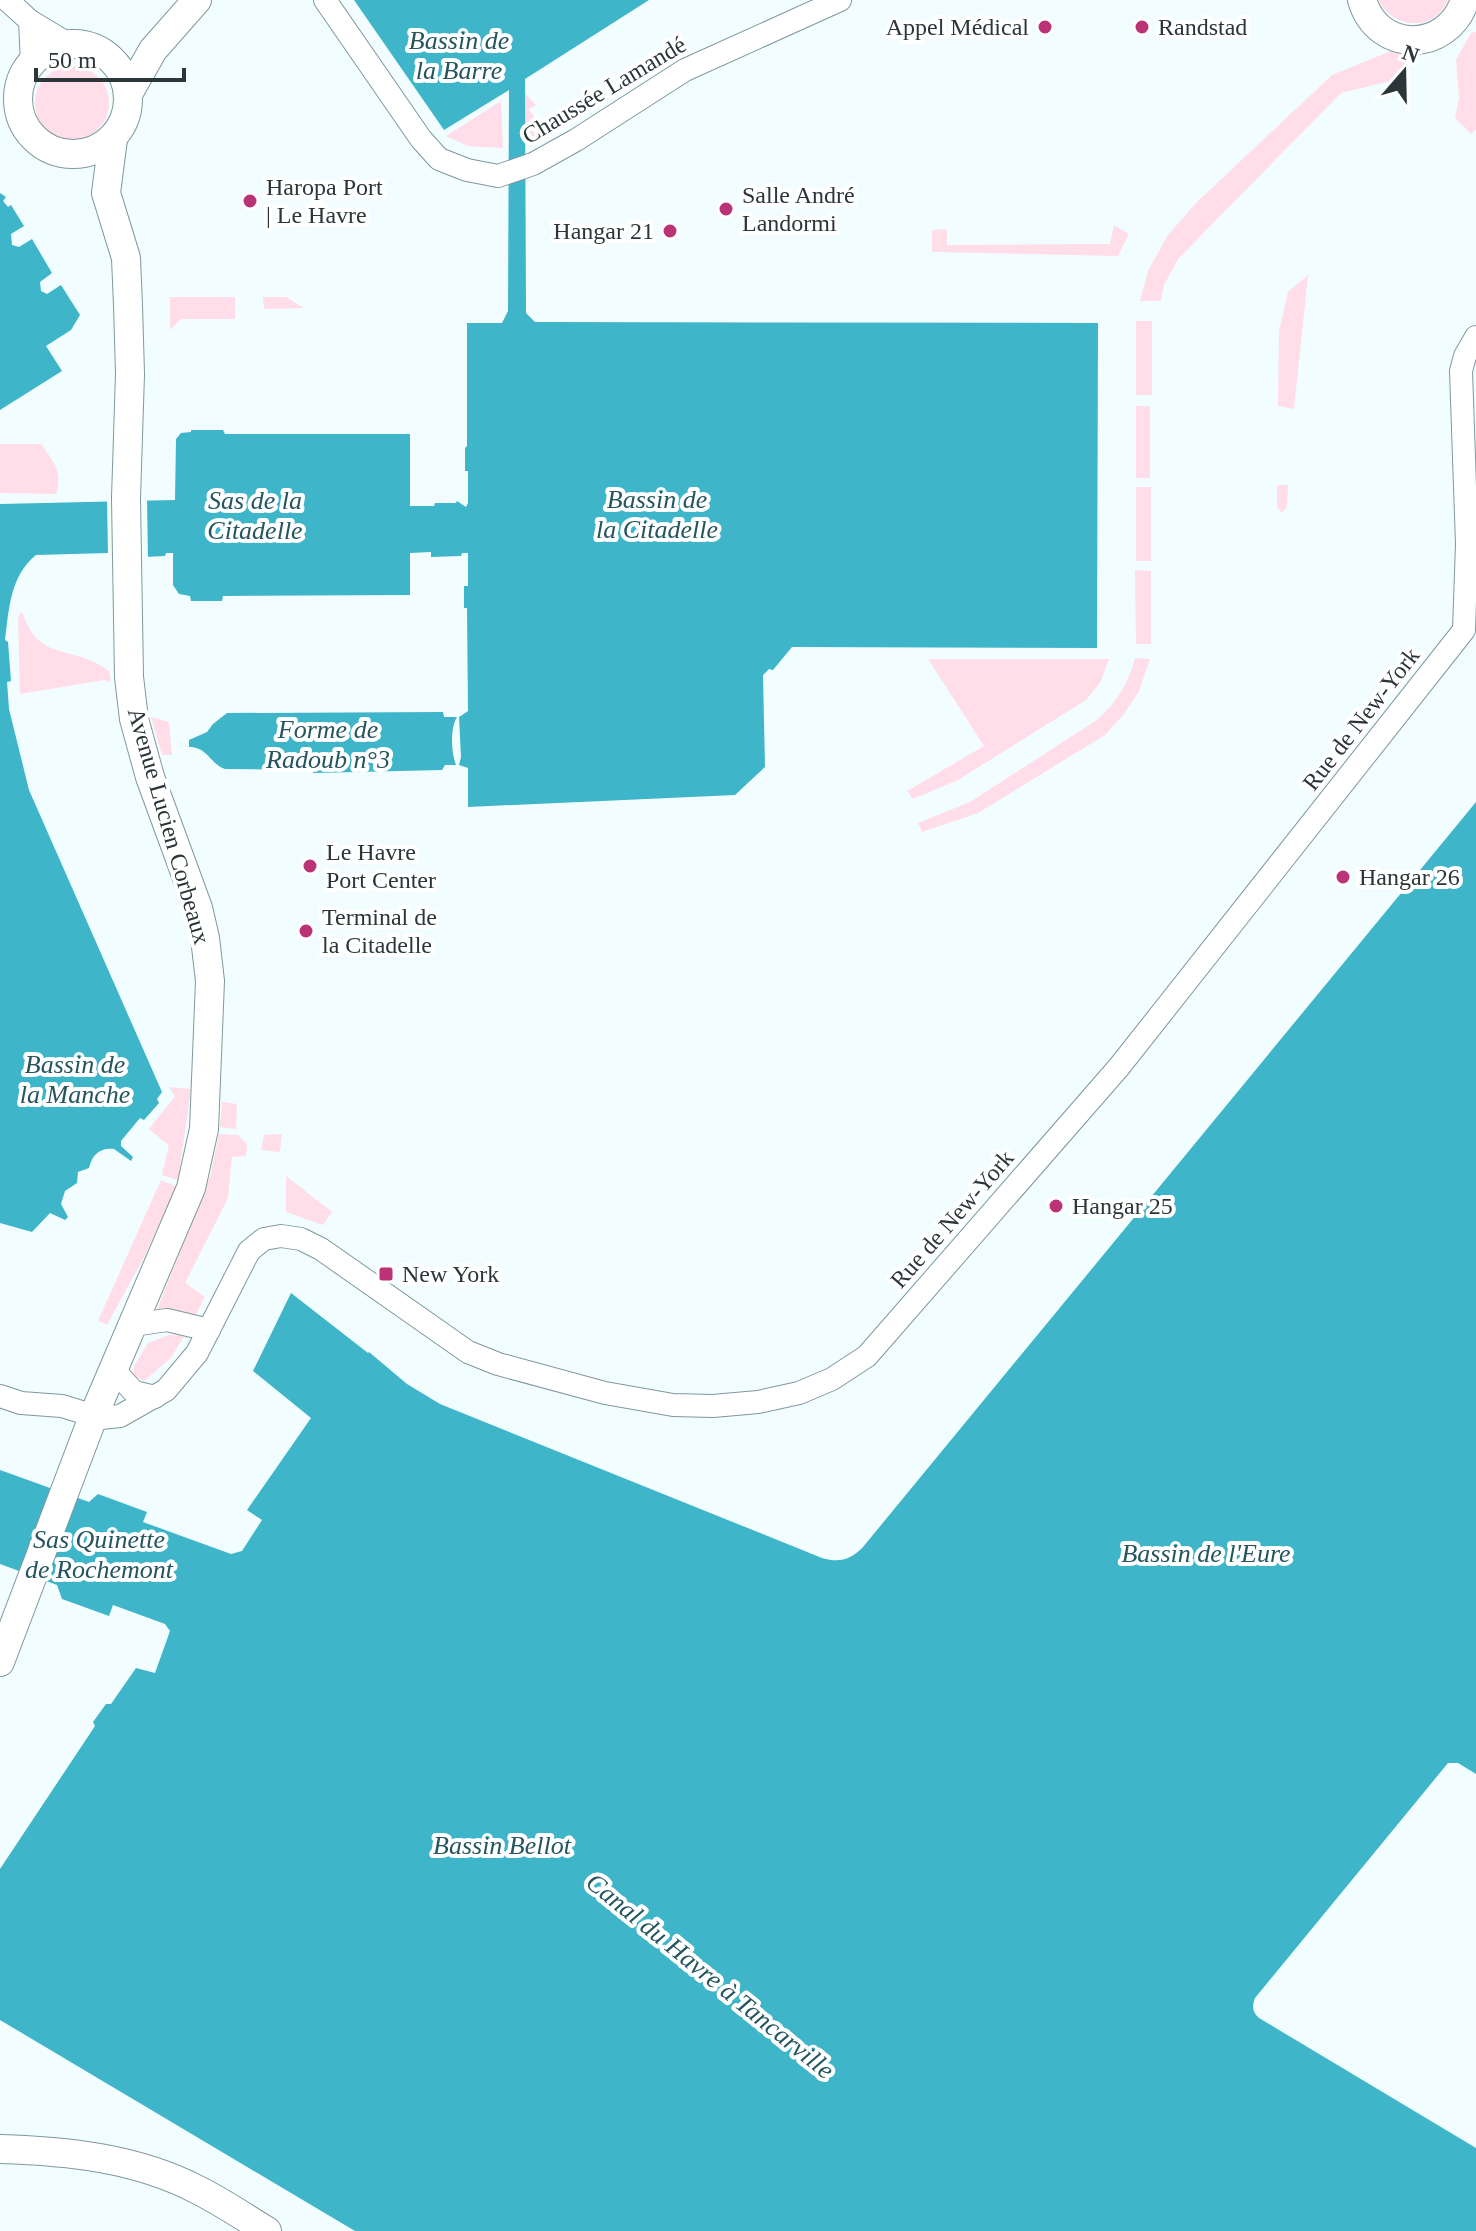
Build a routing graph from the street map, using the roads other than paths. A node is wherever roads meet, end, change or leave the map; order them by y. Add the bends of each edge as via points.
1 (7, 0) edge
2 (197, 0) edge
3 (325, 0) edge
4 (840, 0) edge
5 (1362, 0) edge
6 (1468, 8) edge
7 (30, 21) junction
8 (70, 45) junction
9 (153, 50) junction
10 (110, 59) junction
11 (18, 77) edge
12 (128, 94) junction
13 (10, 112) edge
14 (113, 139) junction
15 (62, 154) junction
16 (106, 193) junction
17 (1476, 337) edge
18 (133, 1325) junction
19 (209, 1330) junction
20 (113, 1369) junction
21 (0, 1396) edge
22 (155, 1397) junction
23 (93, 1417) junction
24 (0, 1662) edge
25 (0, 2149) edge
26 (267, 2231) edge

1 - 7 street
2 - 9 main road
3 - 4 street, Chaussée Lamandé via 439,159 498,176 576,140 685,70
5 - 6 main road via 1375,24 1404,40 1434,36
7 - 8 street
7 - 11 street
8 - 10 main road via 92,48
8 - 11 main road via 49,50
9 - 10 main road
9 - 12 main road
10 - 12 main road
11 - 13 main road
12 - 14 main road via 127,111
13 - 15 main road via 32,137
14 - 15 main road via 96,150
14 - 16 main road, Avenue Lucien Corbeaux
15 - 16 main road
16 - 18 main road, Avenue Lucien Corbeaux via 126,258 127,606 134,719 198,908 210,981 201,1148 191,1188
17 - 19 street, Rue de New-York via 1461,371 1464,630 1119,1067 867,1356 799,1393 758,1402 673,1405 605,1393 468,1352 321,1249 281,1236 264,1239 249,1251
18 - 19 street via 167,1320
18 - 20 main road, Avenue Lucien Corbeaux
19 - 22 street, Rue de New-York via 197,1353
20 - 22 street via 134,1392
20 - 23 main road, Avenue Lucien Corbeaux
21 - 23 street
22 - 23 street, Rue de New-York via 120,1416
23 - 24 main road, Avenue Lucien Corbeaux
25 - 26 main road via 57,2151 141,2168 197,2189

